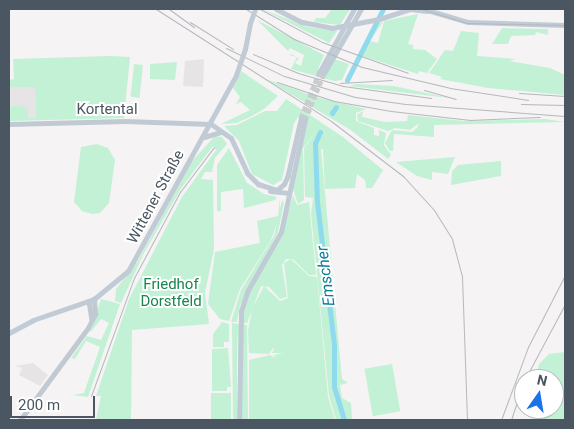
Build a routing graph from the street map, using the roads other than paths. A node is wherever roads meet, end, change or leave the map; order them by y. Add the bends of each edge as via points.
1 (255, 9) edge
2 (276, 9) edge
3 (354, 9) edge
4 (361, 9) edge
5 (410, 9) edge
6 (424, 9) edge
7 (432, 12) junction
8 (565, 25) edge
9 (9, 124) edge
10 (208, 125) junction
11 (220, 132) junction
12 (203, 138) junction
13 (288, 176) junction
14 (277, 190) junction
15 (288, 193) junction
16 (91, 300) junction
17 (9, 333) edge
18 (20, 420) edge
19 (239, 420) edge

1 - 10 main road, Wittener Straße, bridge via 236,75
2 - 5 main road, bridge via 302,22 332,28
3 - 4 main road via 322,72
5 - 7 main road
6 - 7 main road
7 - 8 main road via 468,22
9 - 10 street, Kortental
10 - 11 main road, Kortental
10 - 12 main road, Wittener Straße
10 - 14 main road via 231,138 254,180
11 - 12 main road
11 - 15 main road, Kortental via 232,143 254,183 270,191
12 - 16 main road, Wittener Straße via 132,265 120,279
13 - 14 main road
13 - 15 main road
13 - 15 main road via 303,119
14 - 15 main road
15 - 19 main road via 281,232 248,290 241,311
16 - 17 main road, Wittener Straße via 33,320
16 - 18 street via 92,321

